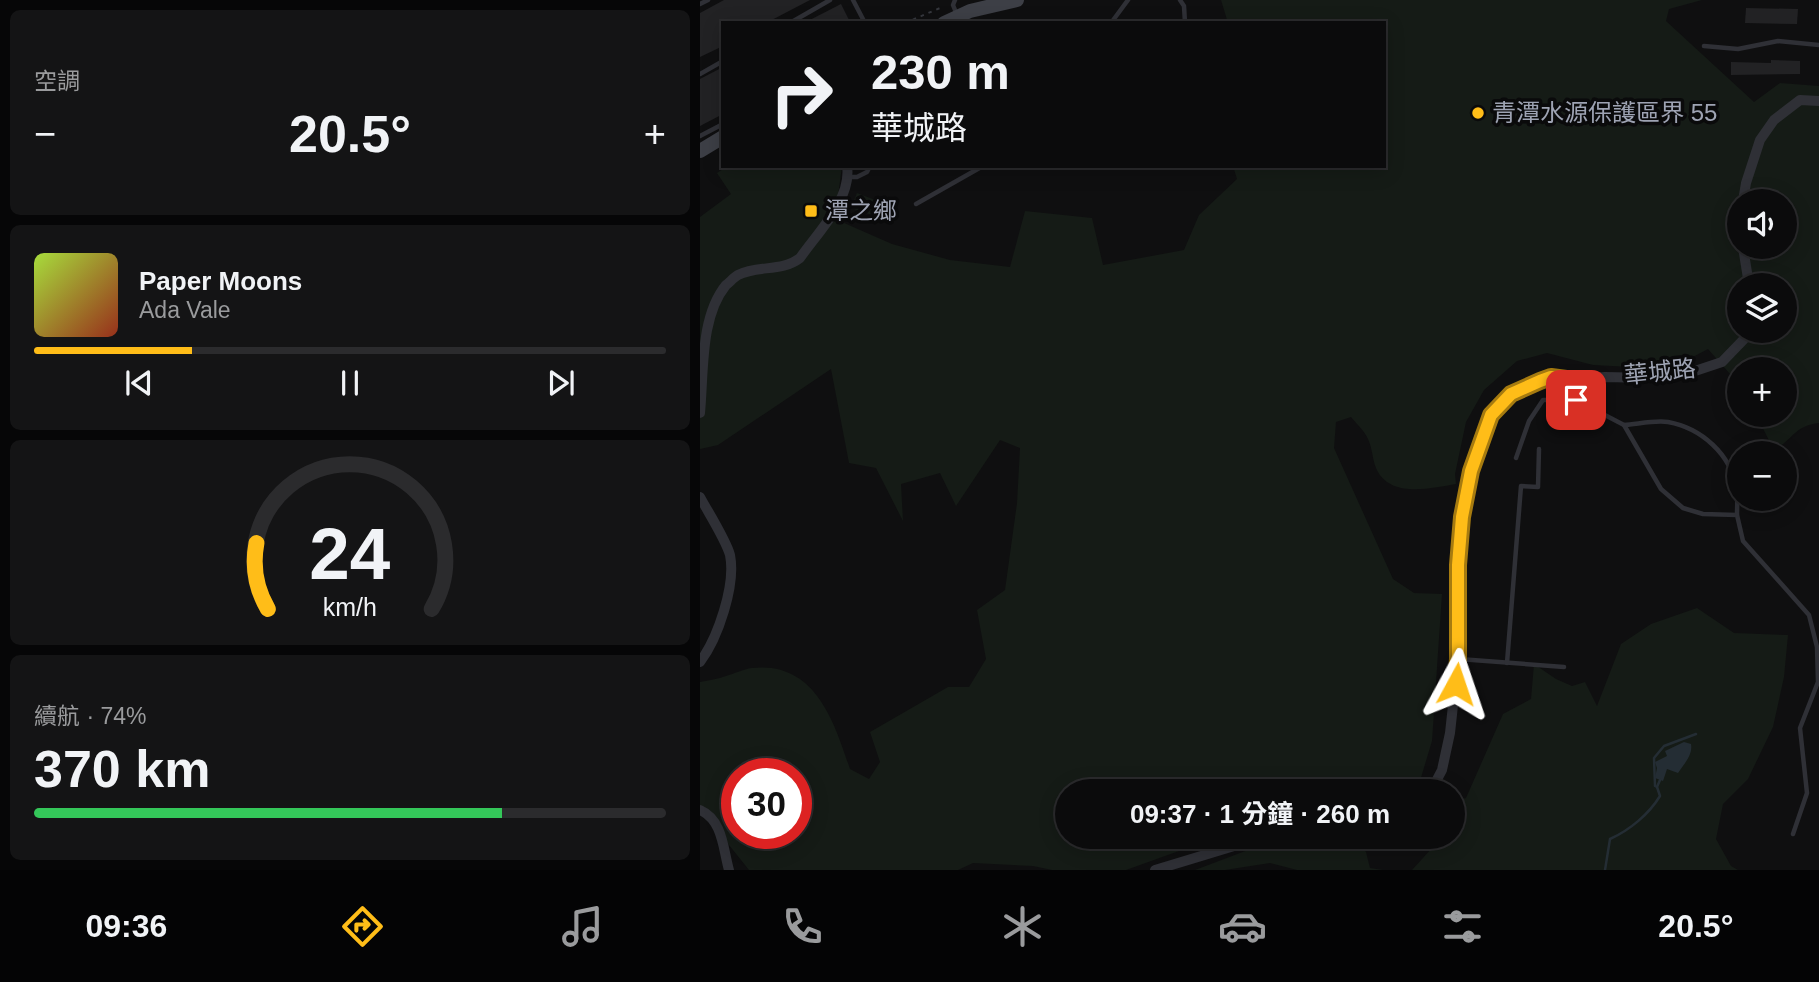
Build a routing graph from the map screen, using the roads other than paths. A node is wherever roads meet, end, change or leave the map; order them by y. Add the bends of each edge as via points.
1 (708, 0) edge
2 (830, 0) edge
3 (853, 0) edge
4 (955, 0) edge
5 (1017, 0) edge
6 (1128, 0) edge
7 (1180, 0) edge
8 (700, 4) edge
9 (948, 18) edge
10 (793, 21) edge
11 (864, 21) edge
12 (1112, 21) edge
13 (1185, 21) edge
14 (1819, 45) edge
15 (1704, 46) dead end
16 (721, 62) edge
17 (700, 74) edge
18 (1819, 101) edge
19 (721, 125) edge
20 (700, 136) edge
21 (721, 138) edge
22 (700, 151) edge
23 (869, 168) edge
24 (979, 168) edge
25 (848, 172) edge
26 (1745, 189) edge
27 (916, 204) dead end
28 (1740, 343) edge
29 (1574, 380) junction
30 (1576, 400) junction
31 (700, 413) edge
32 (1624, 425) junction
33 (1539, 449) dead end
34 (1516, 458) dead end
35 (700, 497) edge
36 (1737, 515) junction
37 (1458, 659) junction
38 (700, 663) edge
39 (1507, 663) junction
40 (1564, 667) dead end
41 (1438, 779) edge
42 (700, 810) edge
43 (1793, 834) dead end
44 (1224, 849) edge
45 (729, 870) edge
46 (1155, 870) edge

1 - 8 lane
2 - 10 lane
3 - 11 lane
4 - 9 lane
5 - 9 street
6 - 12 lane
7 - 13 lane
14 - 15 lane via 1778,41 1738,49
16 - 17 lane
18 - 26 street via 1800,100 1774,120 1760,140
19 - 20 lane
21 - 22 street
23 - 25 lane via 857,177
24 - 27 lane
25 - 31 street via 844,197 800,258 792,264 738,275 717,293 702,332
28 - 29 street, 華城路 via 1721,362 1686,373
29 - 30 lane
29 - 37 street, 華城路 via 1551,377 1540,381 1511,394 1491,415 1471,471 1462,517
30 - 32 lane
30 - 34 lane via 1543,400 1529,421
32 - 36 lane via 1661,489 1683,508
32 - 36 lane via 1666,422 1690,428 1711,442 1725,459 1736,486
33 - 39 lane via 1538,487 1521,486
35 - 38 street via 730,554 731,579 714,638
36 - 43 lane via 1743,541 1809,615 1817,647 1818,681 1800,728 1807,793
37 - 39 lane
37 - 41 street, 華城路 via 1450,733
39 - 40 lane
42 - 45 street via 722,835
44 - 46 street

